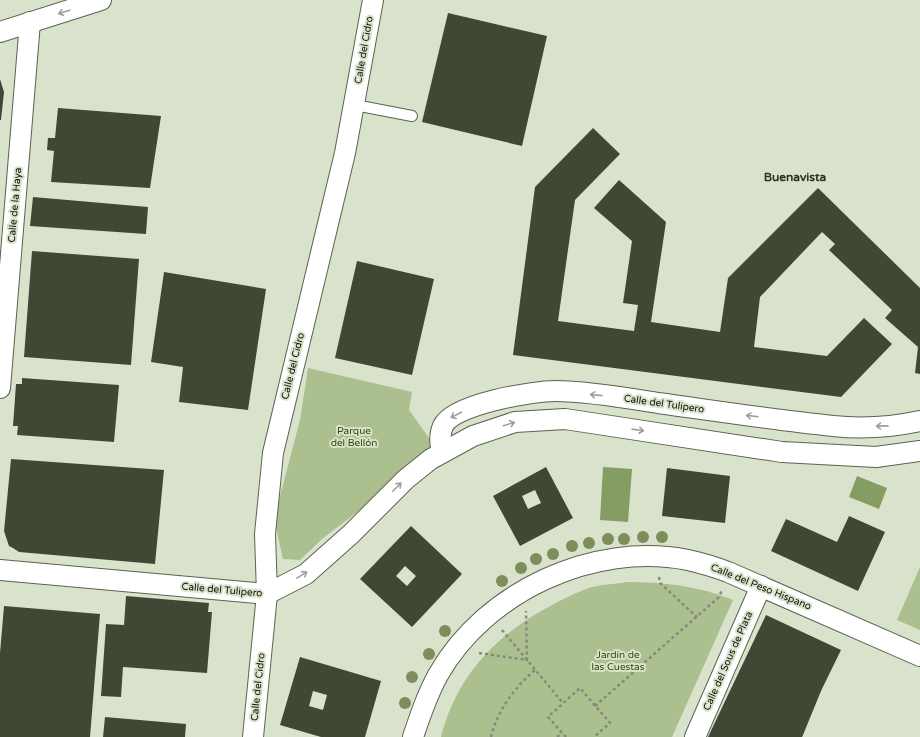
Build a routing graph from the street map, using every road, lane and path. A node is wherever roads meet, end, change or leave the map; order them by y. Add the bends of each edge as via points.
1 (101, 0) edge
2 (373, 0) edge
3 (30, 22) junction
4 (0, 32) edge
5 (354, 105) junction
6 (412, 116) dead end
7 (0, 388) edge
8 (920, 421) edge
9 (442, 452) junction
10 (920, 452) edge
11 (0, 570) edge
12 (659, 574) dead end
13 (724, 584) dead end
14 (761, 586) junction
15 (268, 594) junction
16 (526, 609) dead end
17 (696, 617) junction
18 (498, 624) dead end
19 (474, 652) dead end
20 (920, 656) edge
21 (527, 660) junction
22 (535, 670) junction
23 (563, 703) junction
24 (595, 706) junction
25 (562, 733) junction
26 (253, 737) edge
27 (414, 737) edge
28 (491, 737) edge
29 (557, 737) edge
30 (566, 737) edge
31 (594, 737) edge
32 (694, 737) edge

1 -> 3 street
2 - 5 street, Calle del Cidro
3 - 4 street
3 - 7 street, Calle de la Haya
5 - 6 lane
5 - 15 street, Calle del Cidro via 345,153 273,453 265,534
8 -> 9 street, Calle del Tulipero via 896,426 835,427 626,398 556,391 516,395 453,415 443,425 440,439
9 -> 10 street, Calle del Tulipero via 474,436 515,422 558,420 782,452 876,457
15 -> 9 street, Calle del Tulipero via 306,574 351,534 406,478
11 - 15 street, Calle del Tulipero
12 - 17 path via 660,583
13 - 17 path via 720,597
14 - 20 street, Calle del Peso Hispano
14 - 27 street, Calle del Peso Hispano via 709,565 662,557 605,560 559,572 526,588 490,614 456,650 439,674 426,700
14 - 32 street, Calle del Sous de Plata
15 - 26 street, Calle del Cidro
16 - 21 path
17 - 24 path
18 - 21 path
19 - 21 path
21 - 22 path
22 - 23 path
22 - 28 path via 521,682 505,705
23 - 24 path via 580,688
23 - 25 path via 548,717
24 - 31 path via 610,723
25 - 29 path
25 - 30 path

